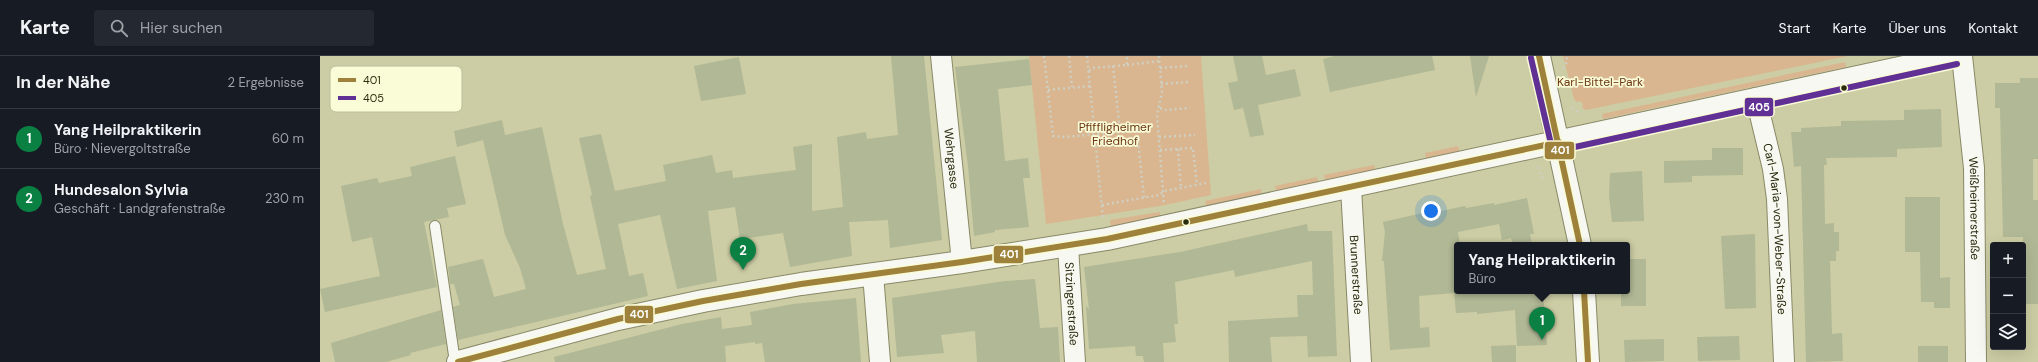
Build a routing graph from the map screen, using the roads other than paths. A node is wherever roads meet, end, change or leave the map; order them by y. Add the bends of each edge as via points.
1 (942, 56) edge
2 (1539, 56) edge
3 (1955, 56) edge
4 (1962, 56) edge
5 (1756, 98) junction
6 (1559, 142) junction
7 (1351, 188) junction
8 (435, 226) dead end
9 (1579, 242) edge
10 (1068, 246) junction
11 (962, 262) junction
12 (872, 274) junction
13 (1584, 294) edge
14 (456, 362) edge
15 (880, 362) edge
16 (1075, 362) edge
17 (1361, 362) edge
18 (1588, 362) edge
19 (1784, 362) edge
20 (1976, 362) edge

1 - 11 street, Wehrgasse
2 - 6 street
3 - 5 street
4 - 20 street, Weißheimerstraße via 1974,168
5 - 6 street
5 - 19 street, Carl-Maria-von-Weber-Straße via 1777,199
6 - 7 street
6 - 9 street
7 - 10 street
7 - 17 street, Brunnerstraße
8 - 14 lane
10 - 11 street
10 - 16 street, Sitzingerstraße
11 - 12 street
12 - 14 street via 703,301 618,319
12 - 15 street
13 - 18 street

